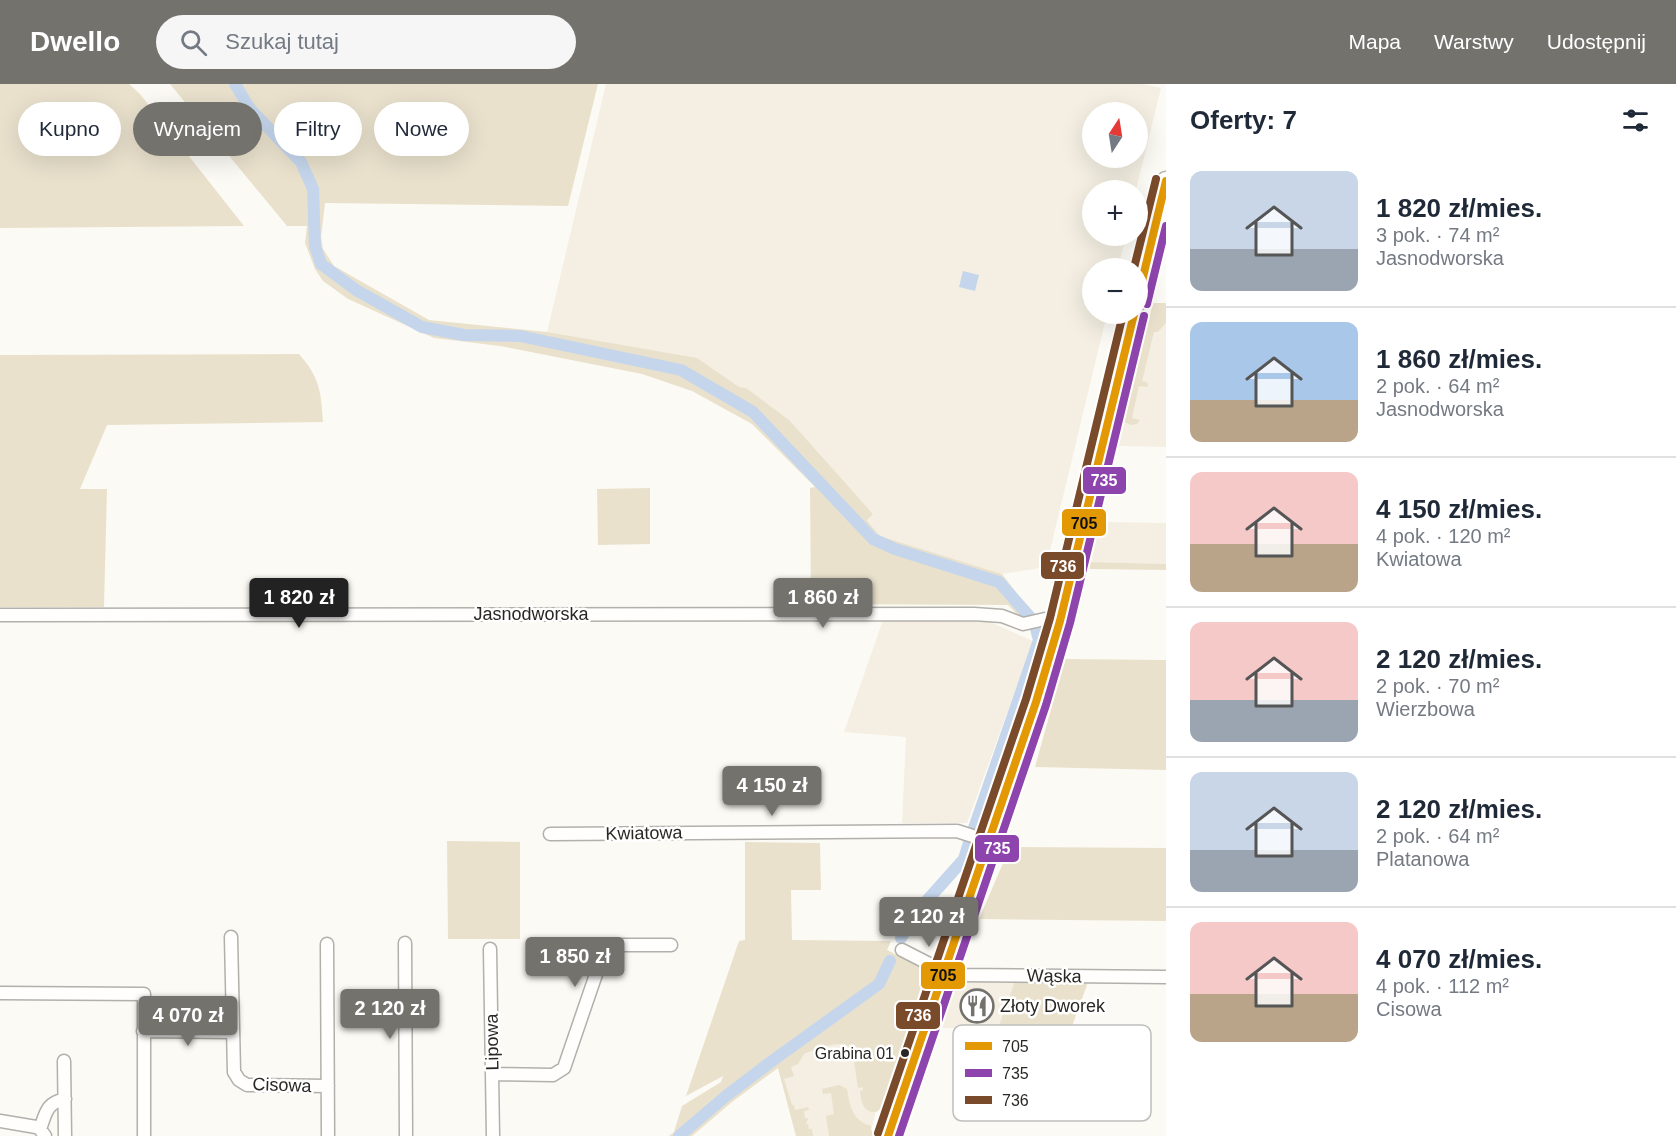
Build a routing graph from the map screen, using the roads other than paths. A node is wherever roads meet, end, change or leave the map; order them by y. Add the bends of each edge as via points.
1 (1166, 181) edge
2 (1148, 258) edge
3 (1132, 324) edge
4 (0, 615) edge
5 (1060, 621) junction
6 (550, 834) dead end
7 (988, 841) junction
8 (231, 936) dead end
9 (405, 943) dead end
10 (327, 944) dead end
11 (671, 945) dead end
12 (490, 949) dead end
13 (902, 950) dead end
14 (943, 971) junction
15 (1166, 977) edge
16 (0, 993) edge
17 (144, 1031) junction
18 (232, 1032) junction
19 (64, 1061) dead end
20 (492, 1074) junction
21 (328, 1086) junction
22 (64, 1099) junction
23 (0, 1121) edge
24 (889, 1132) edge
25 (43, 1133) edge
26 (65, 1136) edge
27 (144, 1136) edge
28 (328, 1136) edge
29 (406, 1136) edge
30 (493, 1136) edge

1 - 2 main road
3 - 5 main road
4 - 5 street, Jasnodworska via 953,614 1002,616 1023,624 1045,619
5 - 7 main road
6 - 7 street, Kwiatowa via 957,831
7 - 14 main road
8 - 18 street, Cisowa
9 - 29 street
10 - 21 street
11 - 20 street via 605,948 564,1068 554,1075
12 - 20 street, Lipowa
13 - 14 street, Wąska
14 - 15 street, Wąska via 961,975
14 - 24 main road
16 - 17 street via 144,994
17 - 18 street
17 - 27 street
18 - 21 street, Cisowa via 234,1072 247,1085
19 - 22 street
20 - 30 street, Lipowa
21 - 28 street
22 - 25 street via 49,1106
22 - 26 street
23 - 25 street

